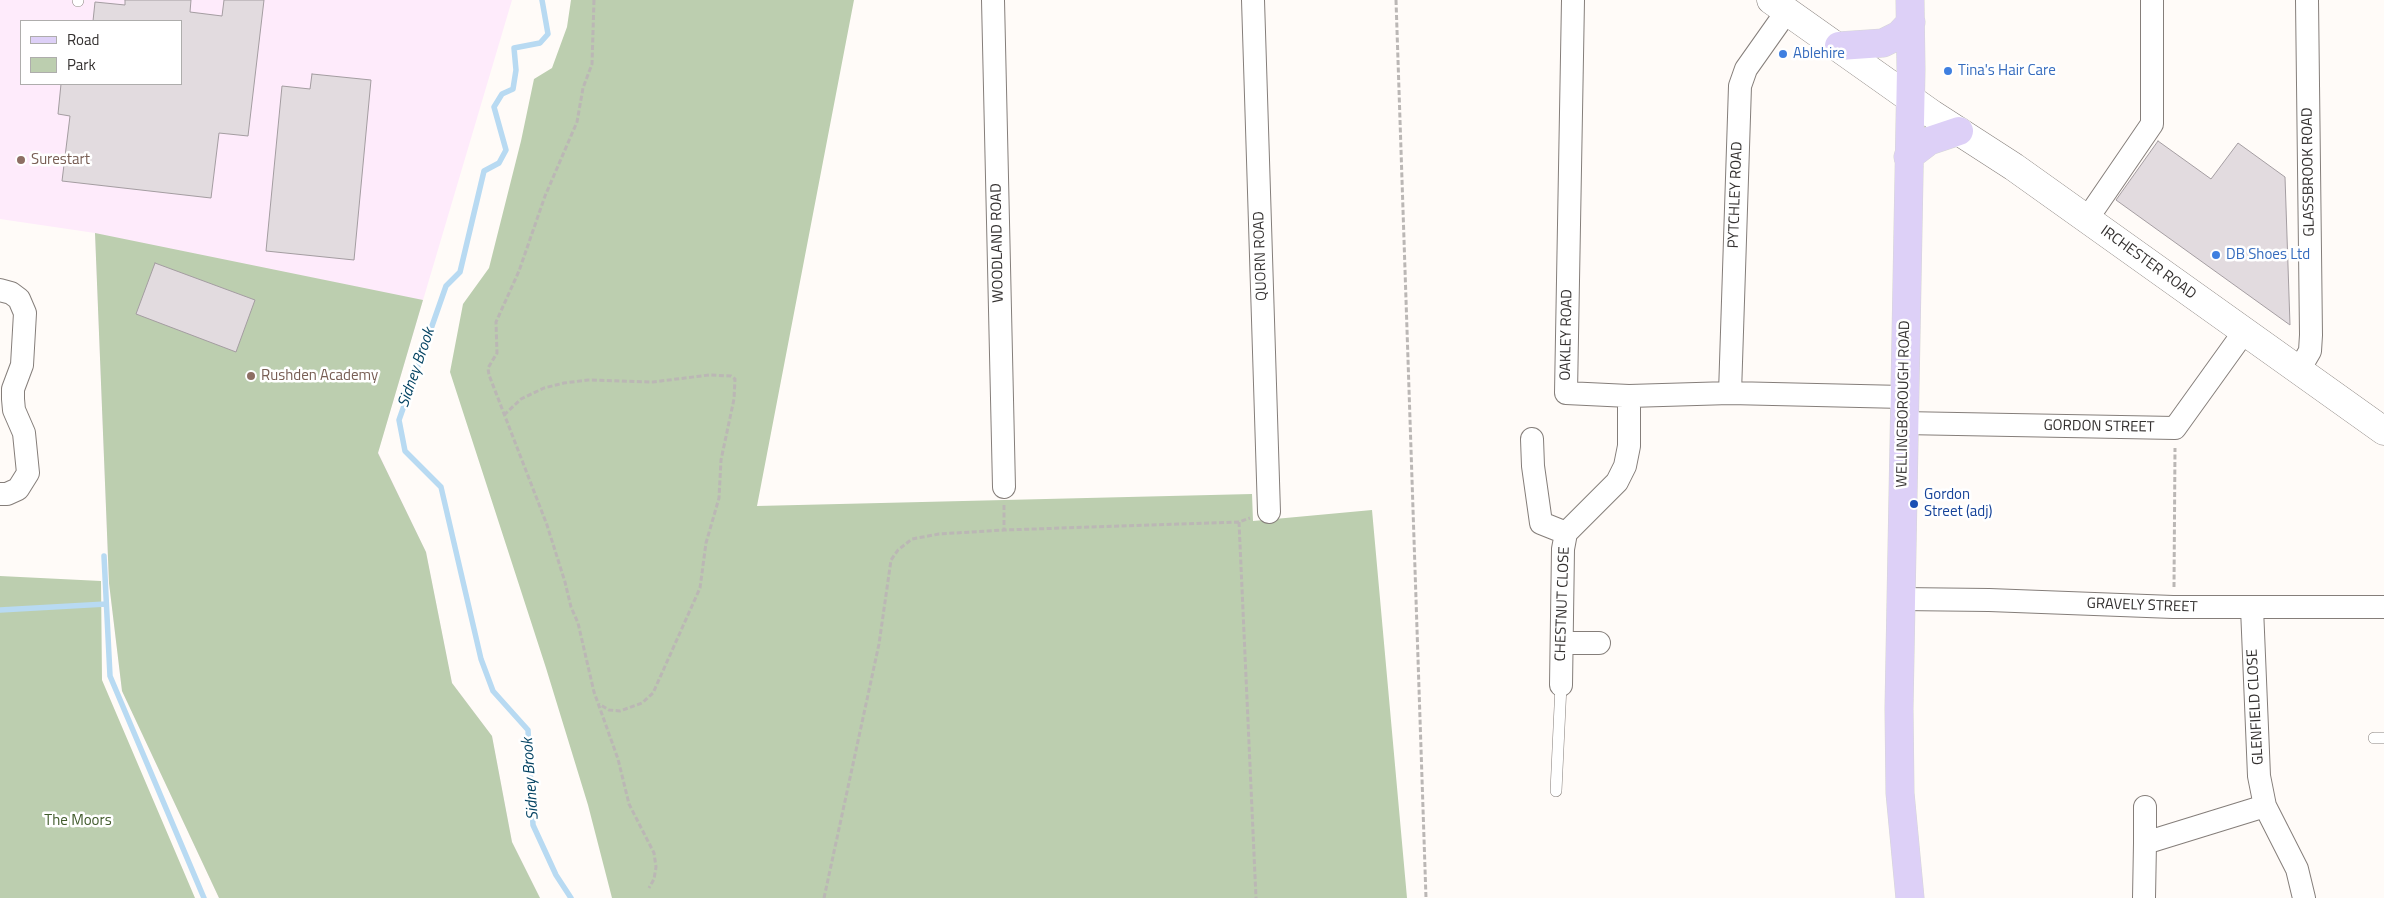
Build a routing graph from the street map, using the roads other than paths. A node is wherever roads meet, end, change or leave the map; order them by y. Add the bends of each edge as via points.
1 (993, 0) edge
2 (1254, 0) edge
3 (1573, 0) edge
4 (2152, 0) edge
5 (2306, 0) edge
6 (1779, 6) edge
7 (1910, 11) edge
8 (1839, 46) junction
9 (1910, 97) junction
10 (1958, 131) junction
11 (1908, 157) junction
12 (2087, 219) junction
13 (0, 290) edge
14 (2244, 332) junction
15 (2299, 370) junction
16 (1730, 393) junction
17 (1629, 396) junction
18 (1903, 396) junction
19 (1903, 423) junction
20 (2384, 430) edge
21 (1532, 439) dead end
22 (1004, 487) dead end
23 (0, 494) edge
24 (1269, 512) dead end
25 (1566, 532) junction
26 (1900, 599) junction
27 (2384, 607) edge
28 (2252, 608) junction
29 (1562, 643) junction
30 (1599, 643) dead end
31 (1561, 685) joint
32 (1556, 791) dead end
33 (2265, 806) junction
34 (2145, 807) dead end
35 (2145, 843) junction
36 (1910, 898) edge
37 (2144, 898) edge
38 (2304, 898) edge

1 - 22 street, WOODLAND ROAD
2 - 24 street, QUORN ROAD
3 - 17 street, OAKLEY ROAD via 1566,393
4 - 12 street via 2152,124
5 - 15 street, GLASSBROOK ROAD via 2311,335 2310,352
6 - 8 main road, IRCHESTER ROAD
6 - 16 street, PYTCHLEY ROAD via 1740,86
7 - 8 main road via 1899,35 1883,43
7 - 9 main road, WELLINGBOROUGH ROAD
8 - 9 main road, IRCHESTER ROAD
9 - 10 main road, IRCHESTER ROAD
9 - 11 main road, WELLINGBOROUGH ROAD
10 - 11 main road via 1929,141
10 - 12 main road, IRCHESTER ROAD
11 - 18 main road, WELLINGBOROUGH ROAD
12 - 14 main road, IRCHESTER ROAD
13 - 23 street via 18,299 25,313 22,365 13,389 13,399 24,433 28,473 18,489
14 - 15 main road, IRCHESTER ROAD
14 - 19 street, GORDON STREET via 2176,428
15 - 20 main road, IRCHESTER ROAD
16 - 17 street, OAKLEY ROAD
16 - 18 street, OAKLEY ROAD
17 - 25 street, CHESTNUT CLOSE via 1629,446 1617,482
18 - 19 main road, WELLINGBOROUGH ROAD
19 - 26 main road, WELLINGBOROUGH ROAD
21 - 25 street via 1541,523
25 - 29 street, CHESTNUT CLOSE
26 - 28 street, GRAVELY STREET
26 - 36 main road, WELLINGBOROUGH ROAD via 1900,793
27 - 28 street, GRAVELY STREET
28 - 33 street, GLENFIELD CLOSE via 2259,776
29 - 30 street
29 - 31 street, CHESTNUT CLOSE
31 - 32 lane
33 - 35 street
33 - 38 street, GLENFIELD CLOSE via 2297,869
34 - 35 street
35 - 37 street

